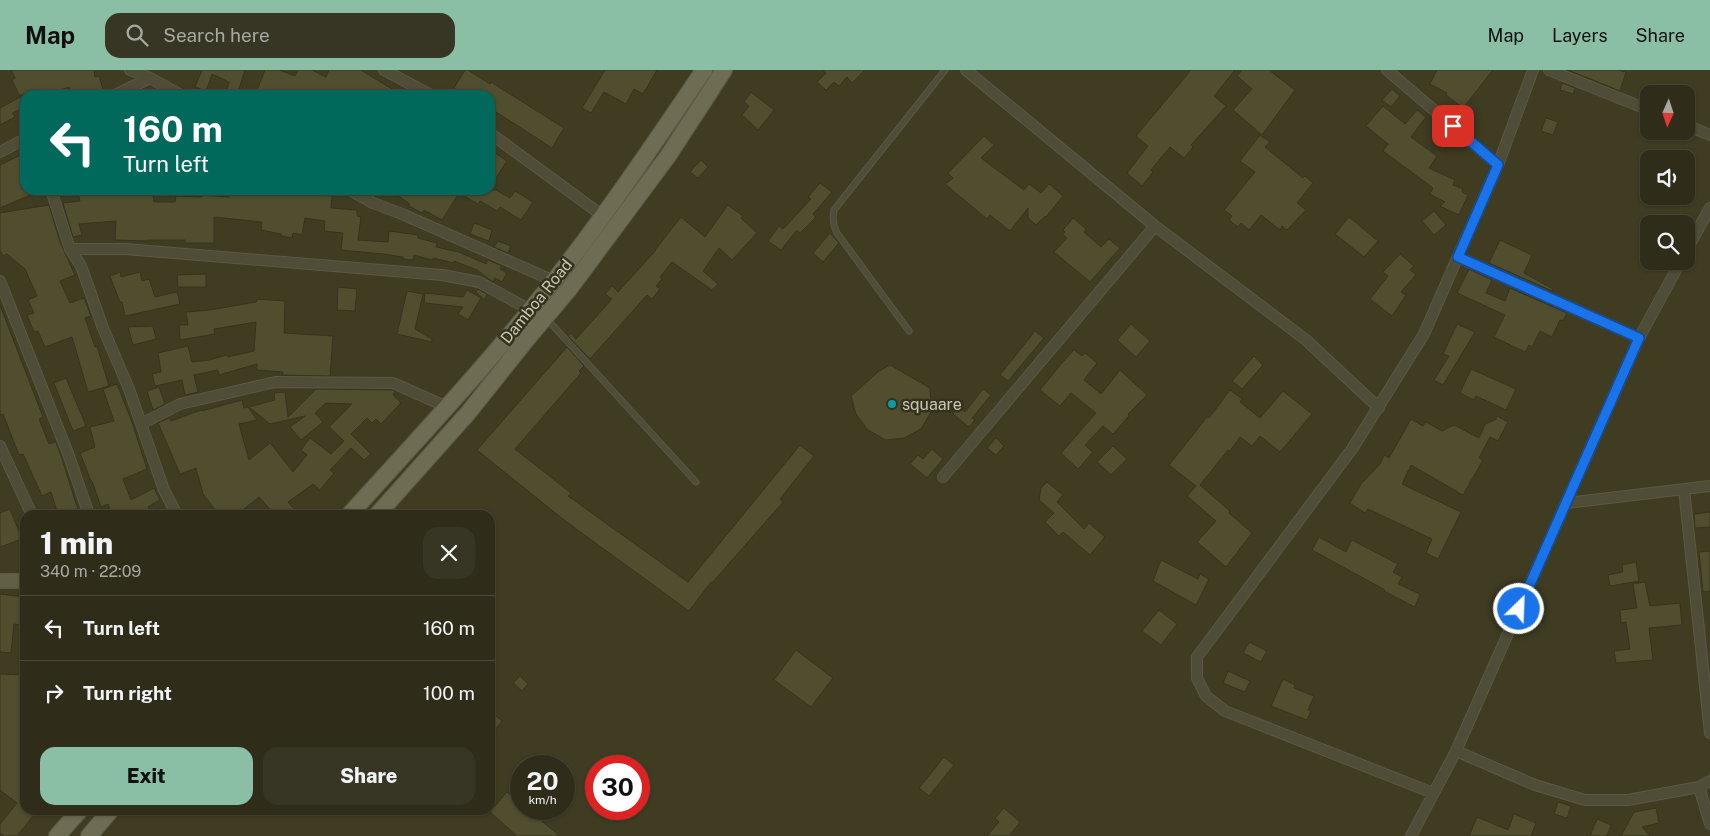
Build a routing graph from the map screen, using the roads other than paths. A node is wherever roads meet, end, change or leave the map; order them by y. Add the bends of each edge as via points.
1 (130, 70) edge
2 (384, 70) edge
3 (704, 70) edge
4 (724, 70) edge
5 (945, 70) edge
6 (966, 70) edge
7 (1387, 70) edge
8 (1533, 70) edge
9 (1550, 70) edge
10 (150, 78) junction
11 (125, 90) edge
12 (172, 90) edge
13 (422, 90) edge
14 (1640, 106) edge
15 (1695, 129) edge
16 (1710, 135) edge
17 (495, 137) edge
18 (20, 142) edge
19 (0, 152) edge
20 (1498, 165) junction
21 (53, 195) edge
22 (359, 195) edge
23 (1710, 208) edge
24 (603, 216) junction
25 (1155, 226) junction
26 (1695, 235) edge
27 (70, 249) junction
28 (1458, 257) junction
29 (1676, 270) edge
30 (0, 281) edge
31 (554, 281) junction
32 (530, 310) junction
33 (546, 318) junction
34 (909, 331) dead end
35 (1639, 338) junction
36 (447, 407) junction
37 (1379, 408) junction
38 (141, 424) junction
39 (0, 446) edge
40 (942, 477) dead end
41 (696, 482) dead end
42 (1710, 486) edge
43 (1684, 489) junction
44 (1567, 502) junction
45 (30, 510) edge
46 (87, 510) edge
47 (174, 510) edge
48 (354, 510) edge
49 (381, 510) edge
50 (0, 581) edge
51 (20, 581) edge
52 (1710, 733) edge
53 (1456, 751) junction
54 (1710, 781) edge
55 (1699, 787) junction
56 (1433, 793) junction
57 (76, 815) edge
58 (107, 815) edge
59 (1710, 824) edge
60 (57, 836) edge
61 (89, 836) edge
62 (1411, 836) edge

1 - 10 street
2 - 13 street
3 - 24 main road, Damboa Road
4 - 33 main road, Damboa Road via 668,156
5 - 34 lane via 834,210 833,216 837,234
6 - 25 street
7 - 20 street
8 - 20 street
9 - 14 street
10 - 11 street
10 - 12 street
15 - 16 street
17 - 24 street
18 - 19 street
20 - 28 street
21 - 27 street
22 - 31 street
23 - 26 street
24 - 31 main road, Damboa Road
25 - 37 street via 1306,340
25 - 40 street
27 - 32 street via 125,249 442,275 479,282
27 - 38 street via 81,266
28 - 35 street
28 - 37 street via 1424,334
29 - 35 street
30 - 46 street
31 - 32 main road, Damboa Road
32 - 36 main road, Damboa Road
33 - 41 lane
33 - 49 main road, Damboa Road via 468,413
35 - 44 street
36 - 38 street via 393,383 276,382 180,404
36 - 48 main road, Damboa Road
37 - 56 street via 1198,657 1197,678 1206,696 1225,711
38 - 47 street
39 - 45 street
42 - 43 street
43 - 44 street
43 - 52 street
44 - 53 street
50 - 51 street
53 - 55 street via 1535,785 1585,800 1628,800
53 - 56 street
54 - 55 street
55 - 59 street
56 - 62 street
57 - 60 main road
58 - 61 main road

